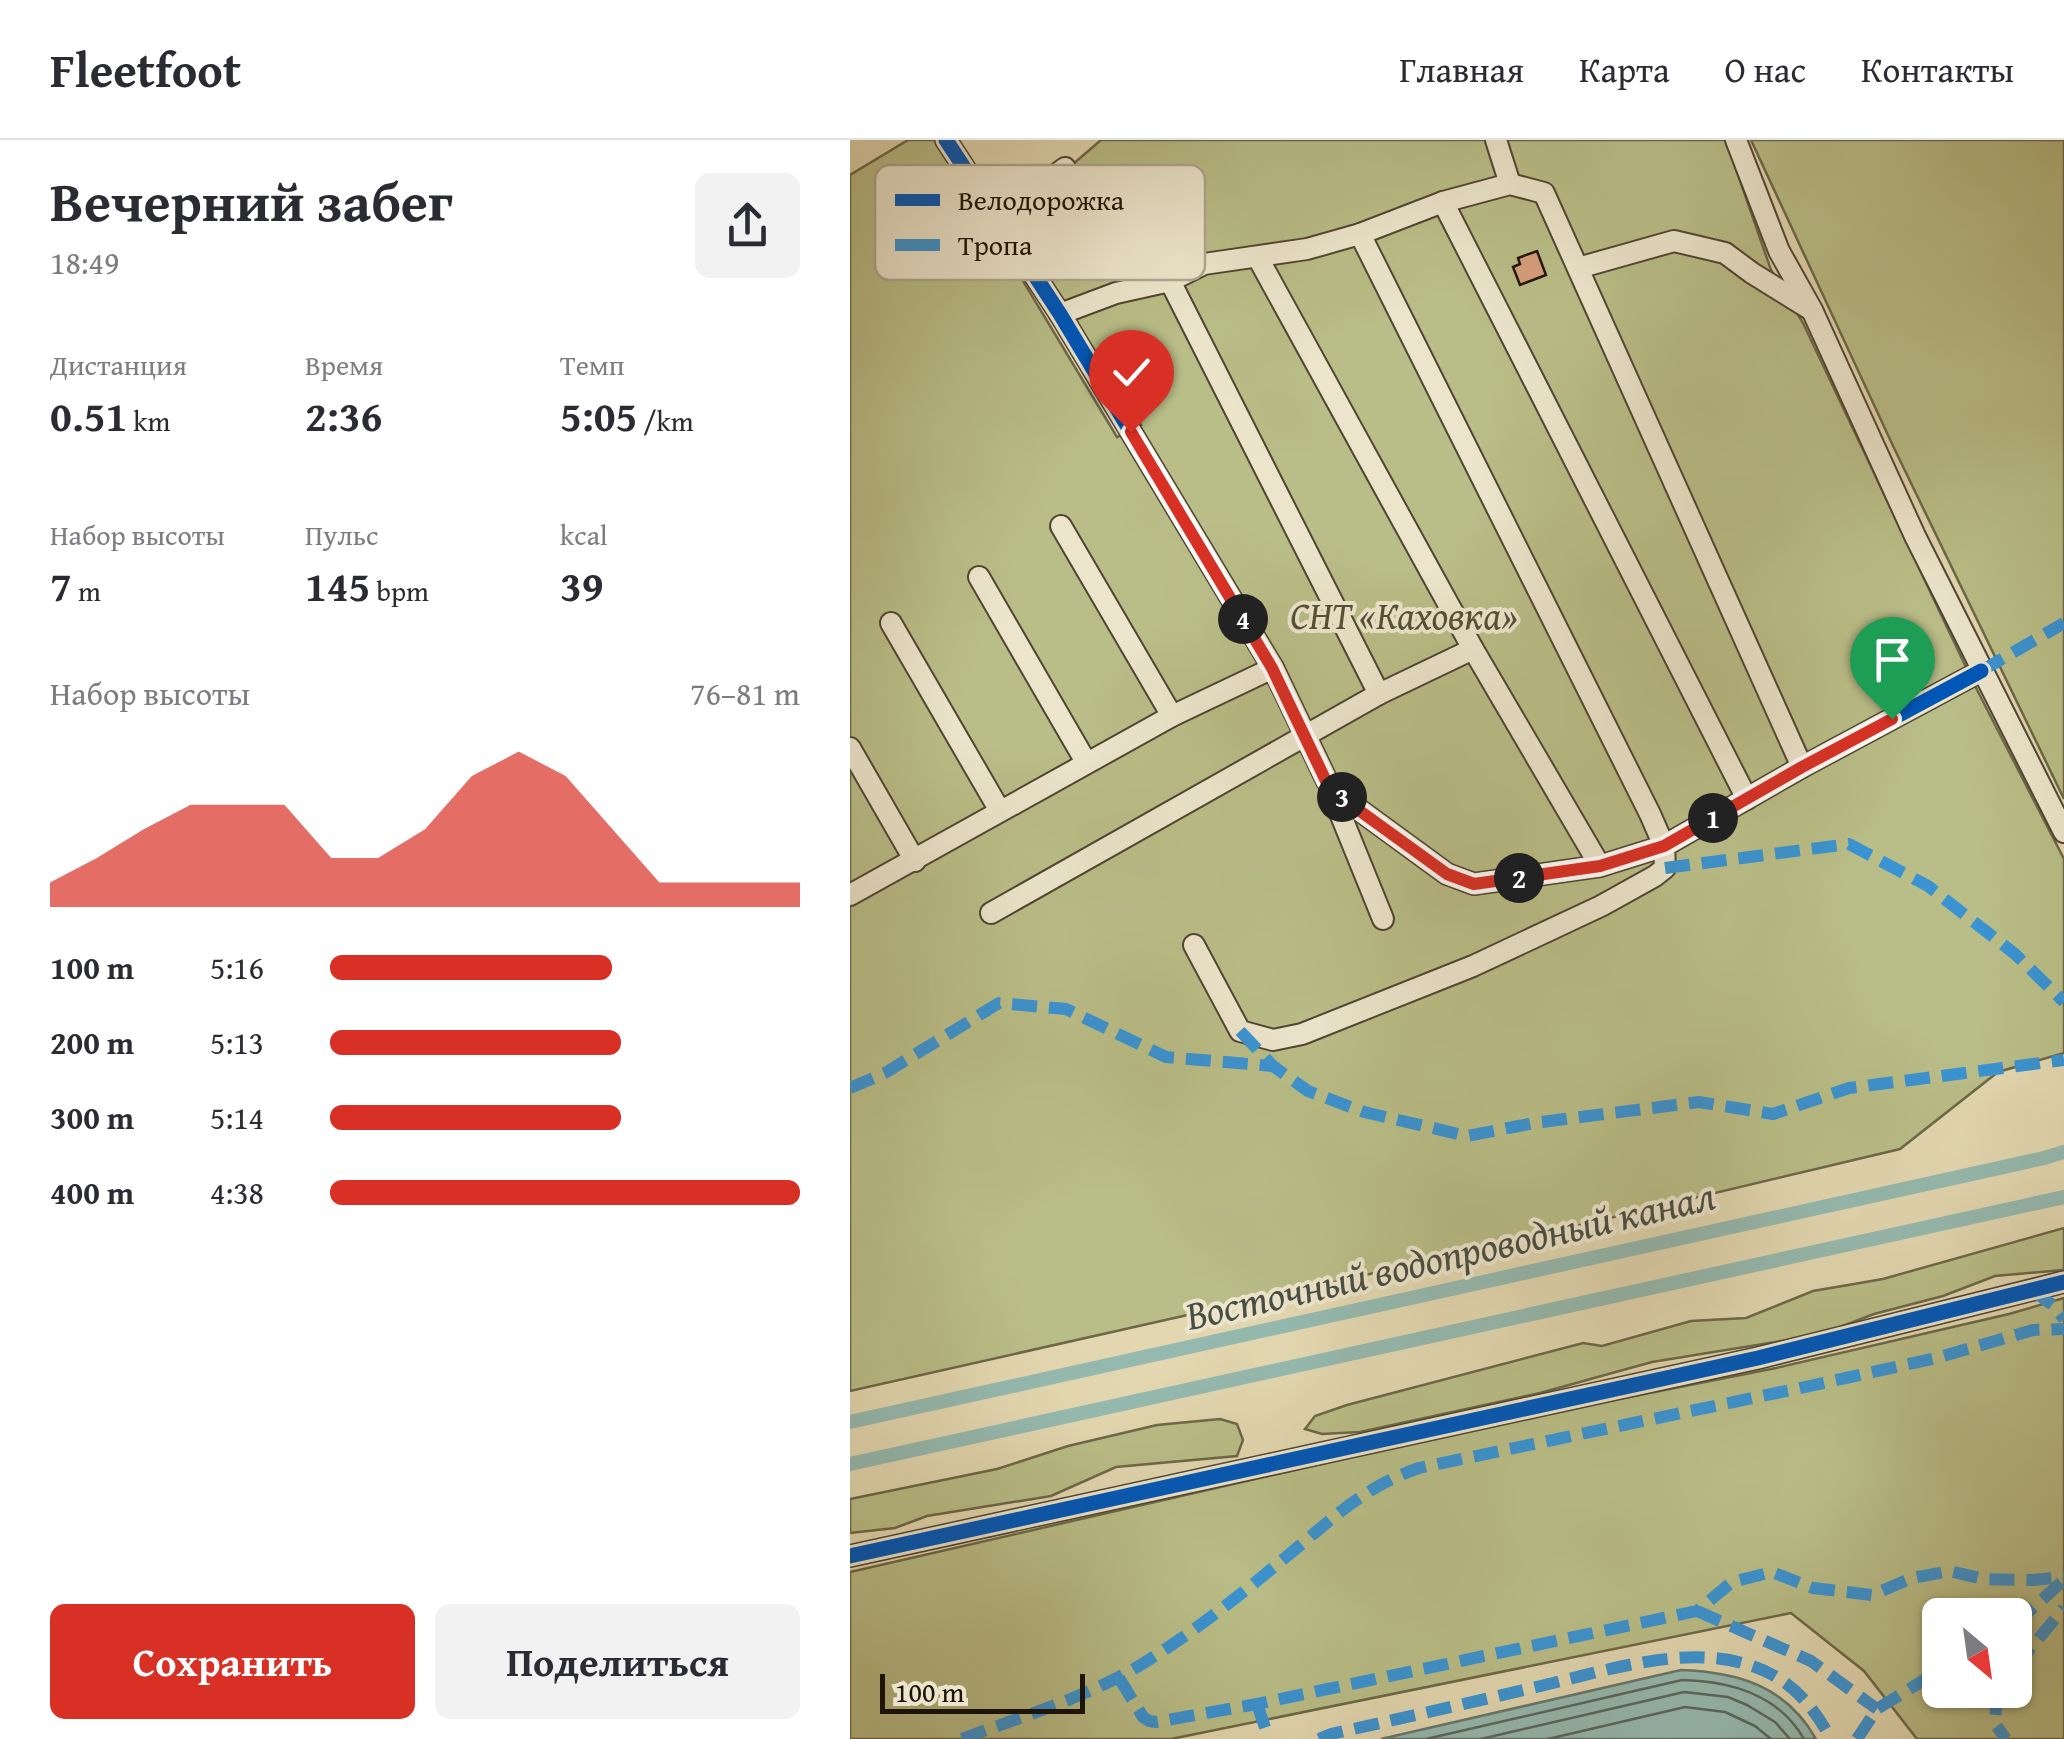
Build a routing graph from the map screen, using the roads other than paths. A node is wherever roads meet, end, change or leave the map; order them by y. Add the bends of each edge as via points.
1 (946, 140) edge
2 (1496, 140) edge
3 (1736, 140) edge
4 (963, 165) edge
5 (1510, 184) junction
6 (1443, 202) junction
7 (1360, 234) junction
8 (1258, 258) junction
9 (1205, 264) edge
10 (1578, 268) junction
11 (1038, 280) edge
12 (1170, 281) joint
13 (1812, 310) junction
14 (1060, 314) junction
15 (1060, 526) dead end
16 (979, 577) dead end
17 (891, 623) dead end
18 (1473, 649) junction
19 (1272, 668) junction
20 (1982, 671) junction
21 (1379, 694) junction
22 (1172, 716) junction
23 (1306, 736) junction
24 (850, 748) edge
25 (1086, 762) junction
26 (1802, 767) junction
27 (1326, 781) junction
28 (1746, 798) junction
29 (1000, 810) junction
30 (2064, 832) edge
31 (1664, 846) junction
32 (915, 861) junction
33 (1600, 866) junction
34 (850, 895) edge
35 (991, 913) dead end
36 (1383, 918) dead end
37 (1194, 945) dead end
38 (2064, 1282) edge
39 (850, 1556) edge

1 - 4 street
2 - 5 street
3 - 13 street via 1778,251
5 - 6 street
5 - 10 street via 1544,193
6 - 7 street
6 - 28 street
7 - 8 street
7 - 31 street
8 - 9 street
8 - 18 street
10 - 13 street via 1674,241 1725,253
10 - 26 street
11 - 14 street
12 - 14 street
12 - 21 street
13 - 20 street
14 - 19 street
15 - 22 street
16 - 25 street
17 - 29 street
18 - 21 street
18 - 33 street
19 - 22 street
19 - 23 street
20 - 26 street
20 - 30 street
21 - 23 street
22 - 25 street
23 - 27 street
23 - 35 street
24 - 32 street
25 - 29 street
26 - 28 street
27 - 33 street via 1447,874 1474,884
27 - 36 street
28 - 31 street
29 - 32 street
31 - 33 street
31 - 37 street via 1665,868 1601,906 1473,966 1274,1040 1240,1031
32 - 34 street
38 - 39 street via 1758,1358

